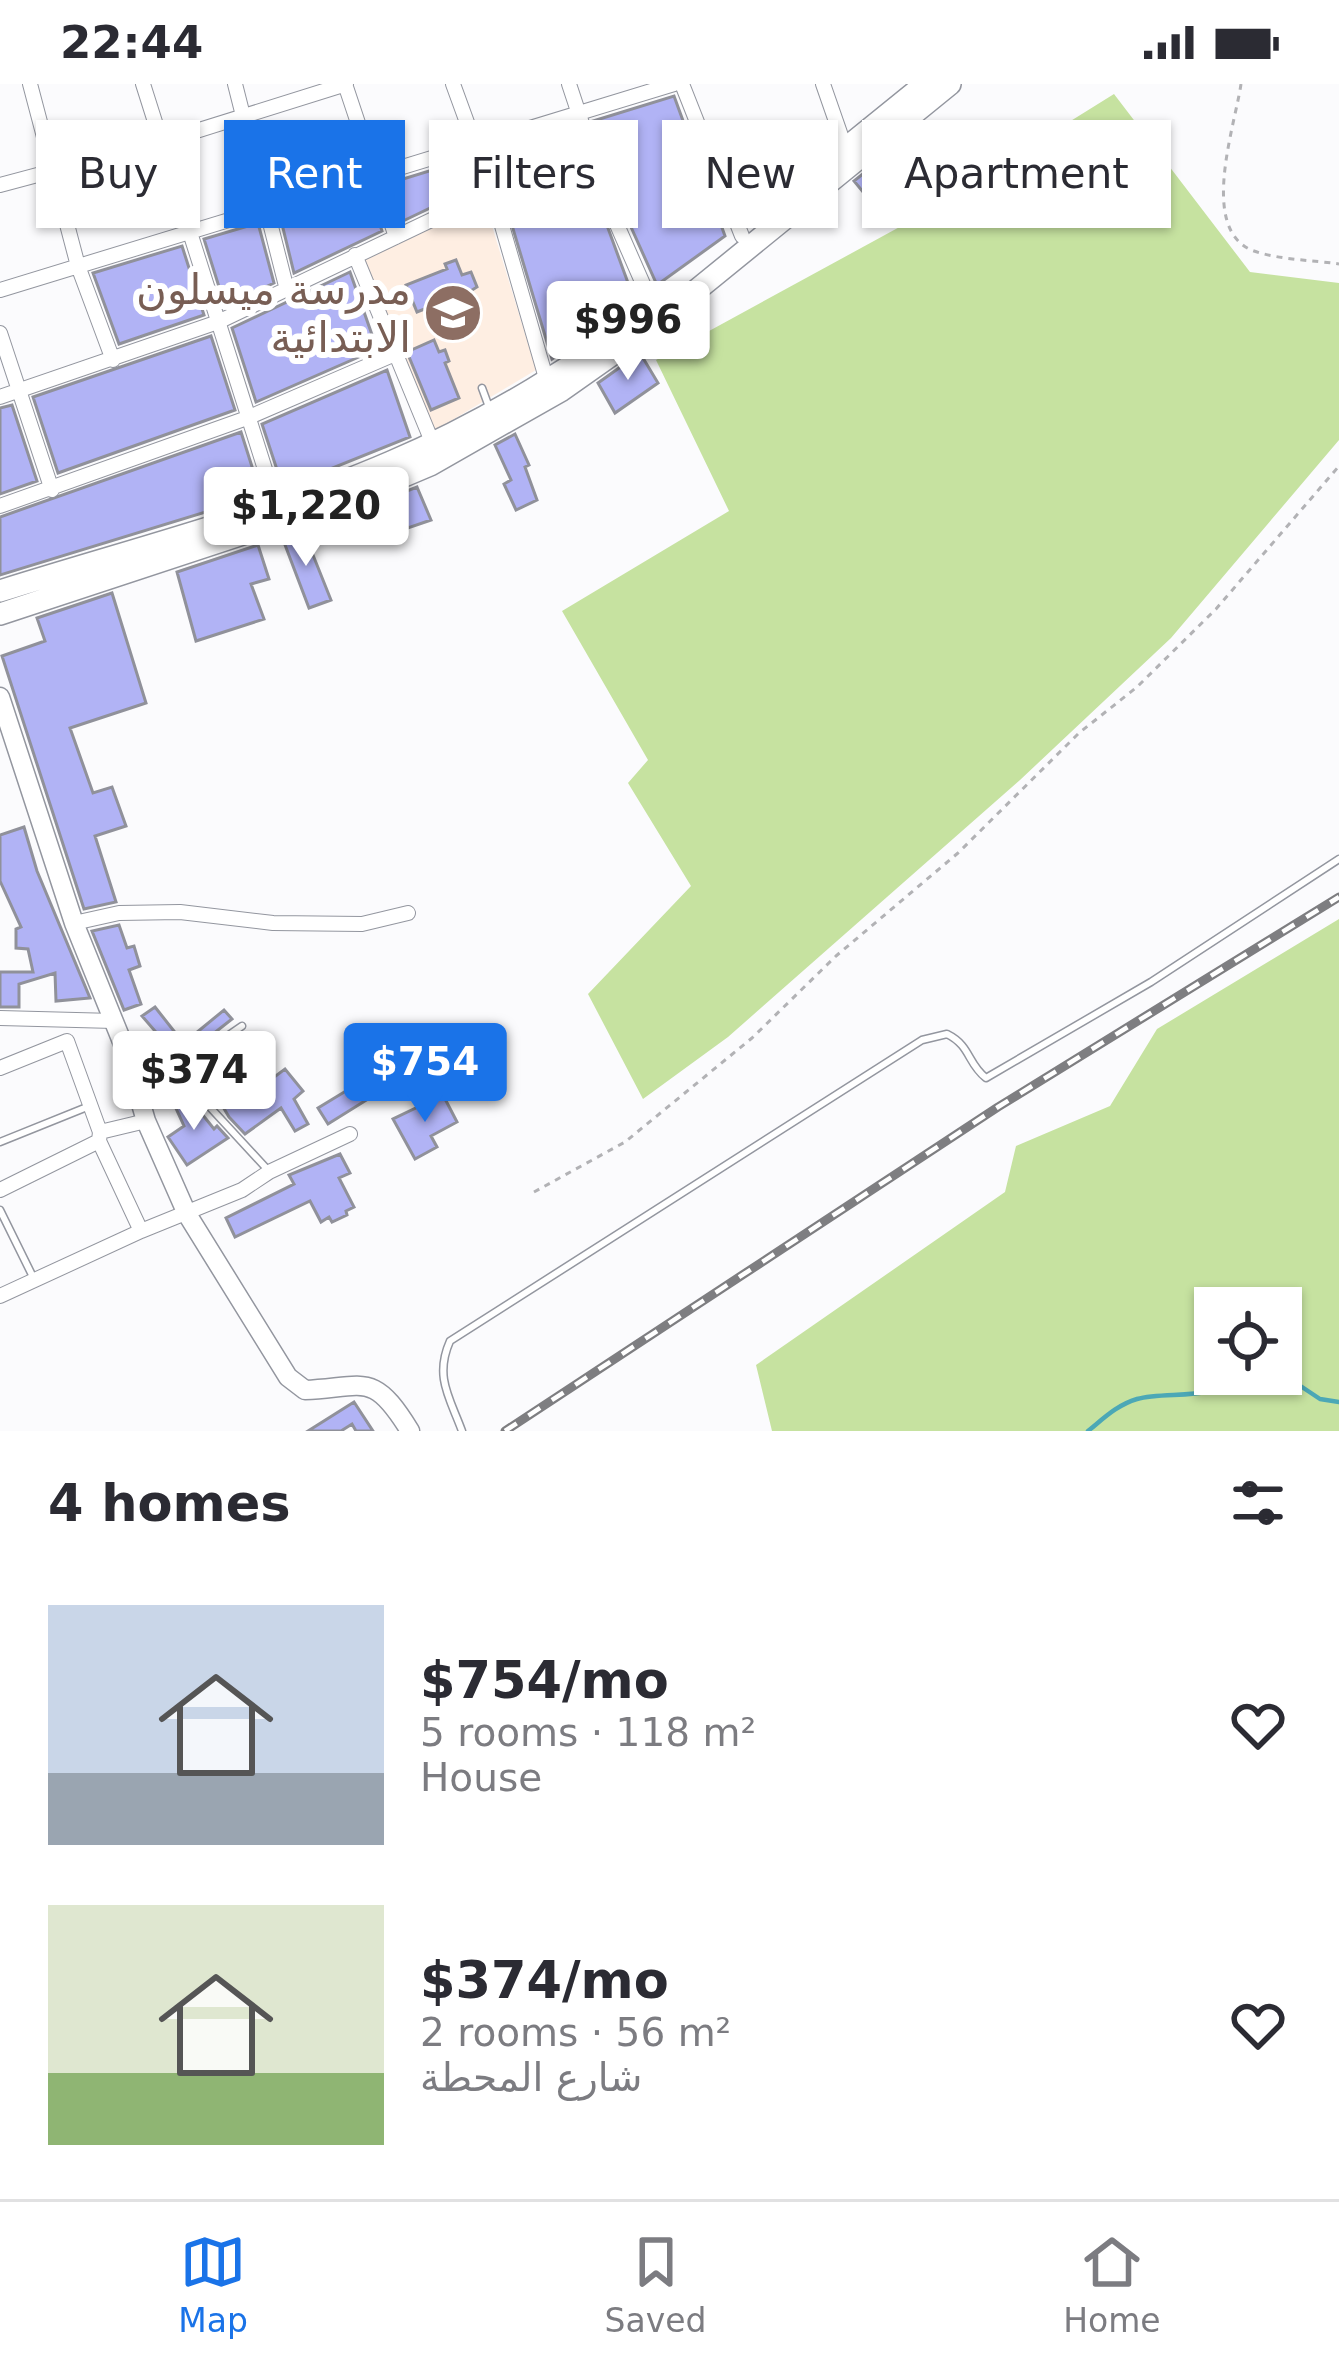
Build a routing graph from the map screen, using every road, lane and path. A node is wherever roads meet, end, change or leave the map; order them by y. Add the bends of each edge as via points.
1 (30, 84) edge
2 (142, 84) edge
3 (235, 84) edge
4 (345, 84) edge
5 (453, 84) edge
6 (569, 84) edge
7 (678, 84) edge
8 (823, 84) edge
9 (925, 84) edge
10 (950, 84) edge
11 (1241, 84) edge
12 (579, 113) junction
13 (243, 117) junction
14 (40, 120) edge
15 (153, 120) edge
16 (244, 120) edge
17 (356, 120) edge
18 (465, 120) edge
19 (556, 120) edge
20 (200, 130) edge
21 (847, 156) junction
22 (36, 175) edge
23 (0, 185) edge
24 (224, 221) edge
25 (429, 221) edge
26 (68, 228) edge
27 (187, 228) edge
28 (271, 228) edge
29 (393, 228) edge
30 (503, 228) edge
31 (188, 232) junction
32 (742, 236) junction
33 (396, 237) junction
34 (355, 255) junction
35 (1339, 264) edge
36 (78, 266) junction
37 (0, 290) edge
38 (287, 290) junction
39 (652, 317) junction
40 (218, 322) junction
41 (0, 333) edge
42 (394, 354) junction
43 (113, 360) junction
44 (546, 378) junction
45 (482, 388) dead end
46 (22, 391) junction
47 (0, 397) edge
48 (490, 410) junction
49 (247, 418) junction
50 (433, 444) junction
51 (1339, 466) edge
52 (52, 490) junction
53 (276, 504) junction
54 (0, 506) edge
55 (0, 591) edge
56 (0, 614) edge
57 (2, 710) edge
58 (1339, 859) edge
59 (408, 913) dead end
60 (74, 923) junction
61 (0, 1018) edge
62 (114, 1021) junction
63 (242, 1026) dead end
64 (125, 1048) junction
65 (0, 1068) edge
66 (178, 1070) junction
67 (91, 1106) junction
68 (146, 1121) junction
69 (350, 1135) dead end
70 (100, 1136) junction
71 (0, 1142) edge
72 (269, 1172) junction
73 (0, 1190) edge
74 (534, 1192) dead end
75 (0, 1210) edge
76 (187, 1214) junction
77 (140, 1231) junction
78 (34, 1280) junction
79 (0, 1296) edge
80 (410, 1431) edge
81 (462, 1431) edge

1 - 14 street
2 - 15 street
3 - 13 street
4 - 13 street
4 - 17 street
5 - 18 street
6 - 12 street
7 - 12 street
7 - 32 street
8 - 21 street
9 - 21 main road
10 - 21 main road
11 - 35 path via 1222,203 1231,232 1256,251
12 - 19 street
12 - 39 street
13 - 16 street
13 - 20 street
21 - 32 main road
21 - 39 main road
22 - 23 street
24 - 31 street
25 - 33 street
26 - 36 street
27 - 31 street
28 - 38 street
29 - 33 street
30 - 44 street
31 - 36 street
31 - 40 street
32 - 39 main road
33 - 34 street
34 - 38 street
34 - 42 street
36 - 37 street
36 - 43 street
38 - 40 street
39 - 44 main road
39 - 56 main road via 562,390 430,465
40 - 43 street
40 - 49 street
41 - 46 street
42 - 49 street
42 - 50 street
43 - 46 street
44 - 48 main road
45 - 48 lane
46 - 47 street
46 - 52 street
48 - 50 main road
49 - 52 street
49 - 53 street
50 - 53 main road
51 - 74 path via 1201,625 958,853 625,1142
52 - 54 street
53 - 55 main road
57 - 60 main road
58 - 81 lane via 986,1078 963,1042 947,1034 922,1040 450,1341 442,1387
59 - 60 street via 362,924 181,912
60 - 62 main road
61 - 62 street
62 - 64 main road
63 - 66 lane
64 - 66 lane via 149,1046
64 - 68 main road
65 - 67 street via 67,1041
66 - 72 lane
67 - 70 street
67 - 71 lane
68 - 70 street
68 - 76 main road
69 - 72 street
70 - 73 street
70 - 77 street
72 - 76 street
75 - 78 lane
76 - 77 street
76 - 80 main road via 288,1377 305,1390 375,1388
77 - 78 street
78 - 79 street

